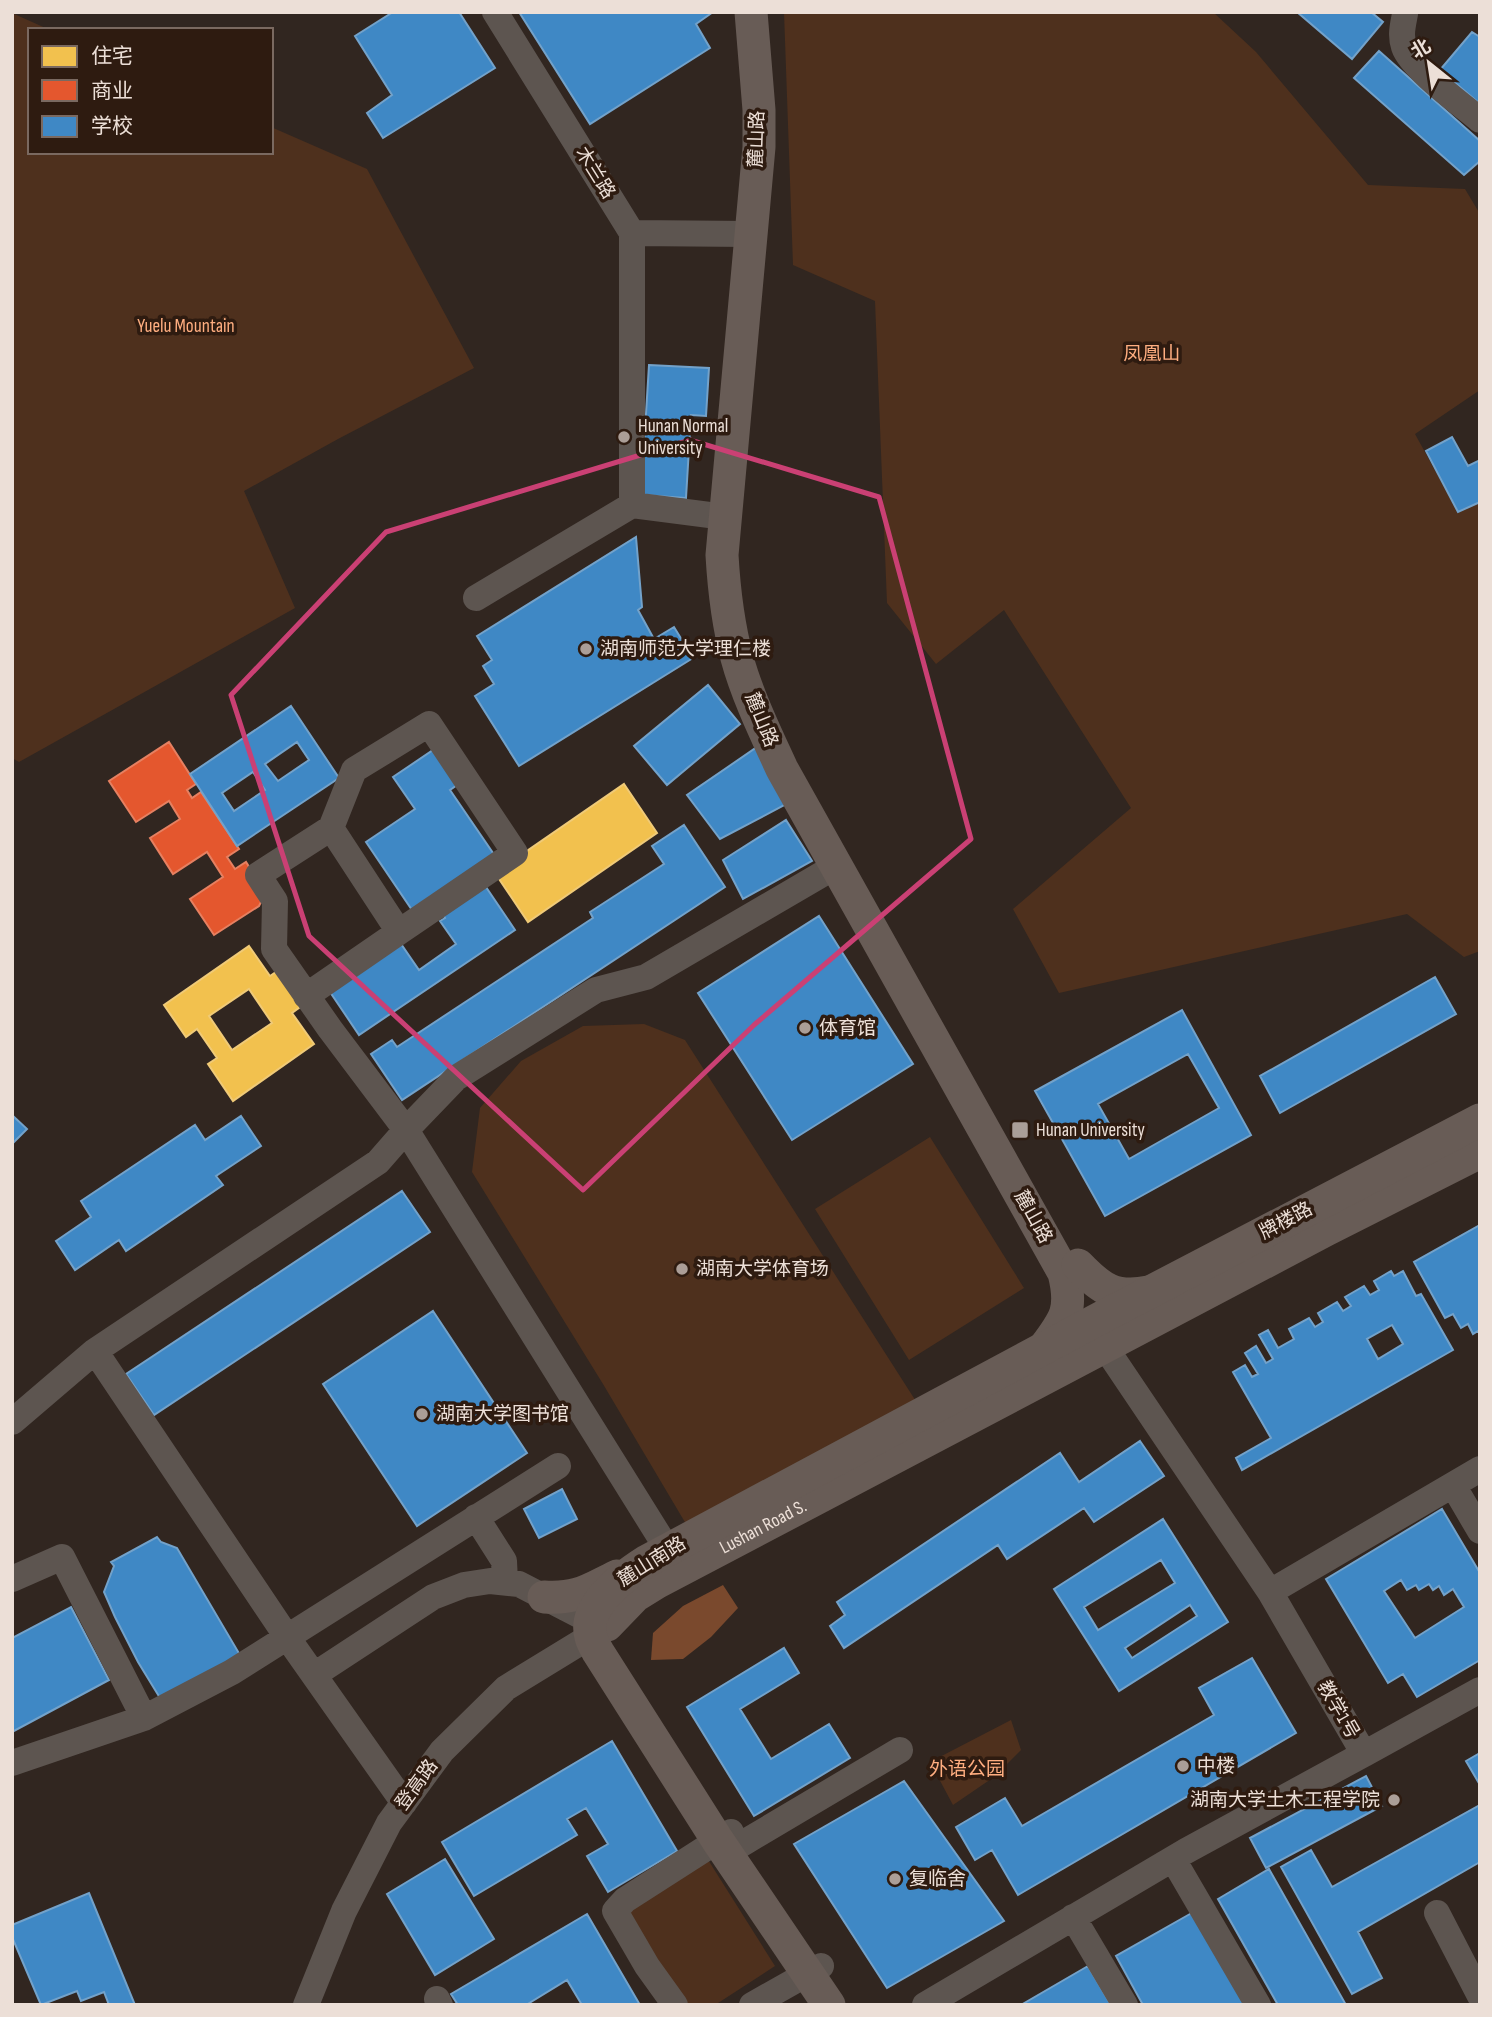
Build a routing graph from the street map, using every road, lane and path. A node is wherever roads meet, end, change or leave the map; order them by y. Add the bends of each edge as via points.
1 (495, 12) edge
2 (751, 12) edge
3 (769, 12) edge
4 (1405, 13) edge
5 (1480, 120) edge
6 (632, 233) junction
7 (750, 234) junction
8 (632, 505) junction
9 (725, 517) junction
10 (476, 598) dead end
11 (331, 828) junction
12 (836, 866) junction
13 (399, 932) junction
14 (306, 996) junction
15 (1480, 1120) edge
16 (406, 1130) junction
17 (1480, 1152) edge
18 (1071, 1269) junction
19 (1151, 1291) junction
20 (1106, 1331) junction
21 (1042, 1349) junction
22 (95, 1351) junction
23 (12, 1422) edge
24 (558, 1466) dead end
25 (1480, 1469) edge
26 (1453, 1485) junction
27 (476, 1517) junction
28 (1480, 1531) edge
29 (657, 1556) junction
30 (12, 1579) edge
31 (505, 1582) junction
32 (1270, 1592) junction
33 (544, 1597) junction
34 (595, 1629) junction
35 (287, 1637) junction
36 (314, 1675) junction
37 (1476, 1701) edge
38 (144, 1718) junction
39 (900, 1750) dead end
40 (1364, 1754) junction
41 (12, 1763) edge
42 (404, 1803) junction
43 (730, 1839) junction
44 (1173, 1858) junction
45 (1437, 1913) dead end
46 (1073, 1917) junction
47 (814, 1970) junction
48 (1480, 1996) edge
49 (306, 2005) edge
50 (675, 2005) edge
51 (752, 2005) edge
52 (829, 2005) edge
53 (848, 2005) edge
54 (925, 2005) edge
55 (1125, 2005) edge
56 (1258, 2005) edge

1 - 6 street, 木兰路
2 - 7 main road, 麓山路 via 760,122
3 - 18 main road, 麓山路 via 772,174 737,547 748,638 796,761
4 - 5 street via 1402,34 1415,64
6 - 7 street
6 - 8 street
7 - 9 main road, 麓山路
8 - 9 street
8 - 10 street
9 - 12 main road, 麓山路 via 724,593 738,662 782,769
11 - 13 street
11 - 13 street via 354,770 429,724 515,853
11 - 14 street via 258,875 275,901 274,949
12 - 16 street via 646,977 596,990 456,1077
12 - 18 main road, 麓山路
13 - 14 street
14 - 16 street
15 - 19 main road, 牌楼路
16 - 22 street via 378,1162
16 - 29 street
17 - 20 main road, 牌楼路 via 1326,1230
18 - 19 main road via 1109,1291
18 - 20 main road, 麓山路
18 - 21 main road via 1069,1307
19 - 20 main road, 牌楼路
20 - 21 main road, 麓山南路
20 - 32 street, 教学1号
20 - 34 main road, Lushan Road S. via 656,1583
21 - 29 main road, 麓山南路
22 - 23 street
22 - 35 street
24 - 27 street
25 - 26 street
26 - 28 street
26 - 32 street
27 - 31 street via 504,1561
27 - 35 street
29 - 33 main road via 581,1594
29 - 34 main road, 麓山南路 via 600,1601
30 - 38 street via 62,1557
31 - 33 street
31 - 36 street via 464,1585 433,1597
32 - 40 street, 教学1号
33 - 34 street
34 - 42 street, 登高路 via 506,1688 442,1751
34 - 43 main road
35 - 36 street
35 - 38 street
36 - 42 street
37 - 40 street
38 - 41 street
39 - 43 street
40 - 44 street, 教学1号
42 - 49 street, 登高路 via 344,1911
43 - 47 main road
43 - 50 street via 625,1900 615,1911
44 - 46 street, 教学1号
44 - 56 street
45 - 48 street
46 - 54 street, 教学1号
46 - 55 street
47 - 51 street
47 - 52 main road
47 - 53 main road

